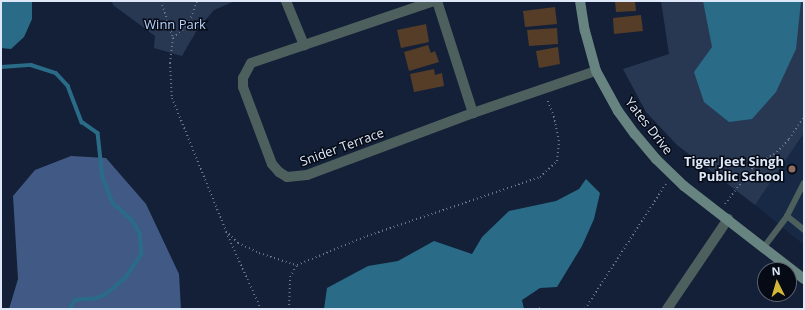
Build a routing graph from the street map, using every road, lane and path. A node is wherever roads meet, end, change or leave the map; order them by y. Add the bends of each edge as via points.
1 (161, 1) edge
2 (197, 1) edge
3 (286, 1) edge
4 (434, 1) edge
5 (437, 1) edge
6 (580, 1) edge
7 (173, 38) junction
8 (304, 45) junction
9 (596, 71) junction
10 (543, 89) junction
11 (473, 113) junction
12 (804, 117) edge
13 (672, 175) junction
14 (804, 183) edge
15 (718, 212) junction
16 (787, 216) junction
17 (728, 219) junction
18 (804, 230) edge
19 (226, 231) junction
20 (764, 248) junction
21 (297, 265) junction
22 (804, 279) edge
23 (261, 309) edge
24 (288, 309) edge
25 (585, 309) edge
26 (667, 309) edge

1 - 7 path
2 - 7 path via 188,25
3 - 8 street
4 - 8 street, Snider Terrace
5 - 11 street
6 - 9 street, Yates Drive
7 - 19 path via 170,63 172,98
8 - 11 street, Snider Terrace via 251,63 243,78 243,87 272,164 287,177 307,175
9 - 10 street, Snider Terrace
9 - 13 street, Yates Drive via 618,111
10 - 11 street, Snider Terrace
10 - 21 path via 554,117 558,141 557,161 540,176 367,236
12 - 15 path via 777,152 753,167
13 - 15 street, Yates Drive
13 - 25 path
14 - 16 lane
15 - 17 street, Yates Drive
16 - 18 lane
16 - 20 lane
17 - 20 street, Yates Drive
17 - 26 street
19 - 21 path via 238,243
19 - 23 path
20 - 22 street, Yates Drive
21 - 24 path via 290,277

